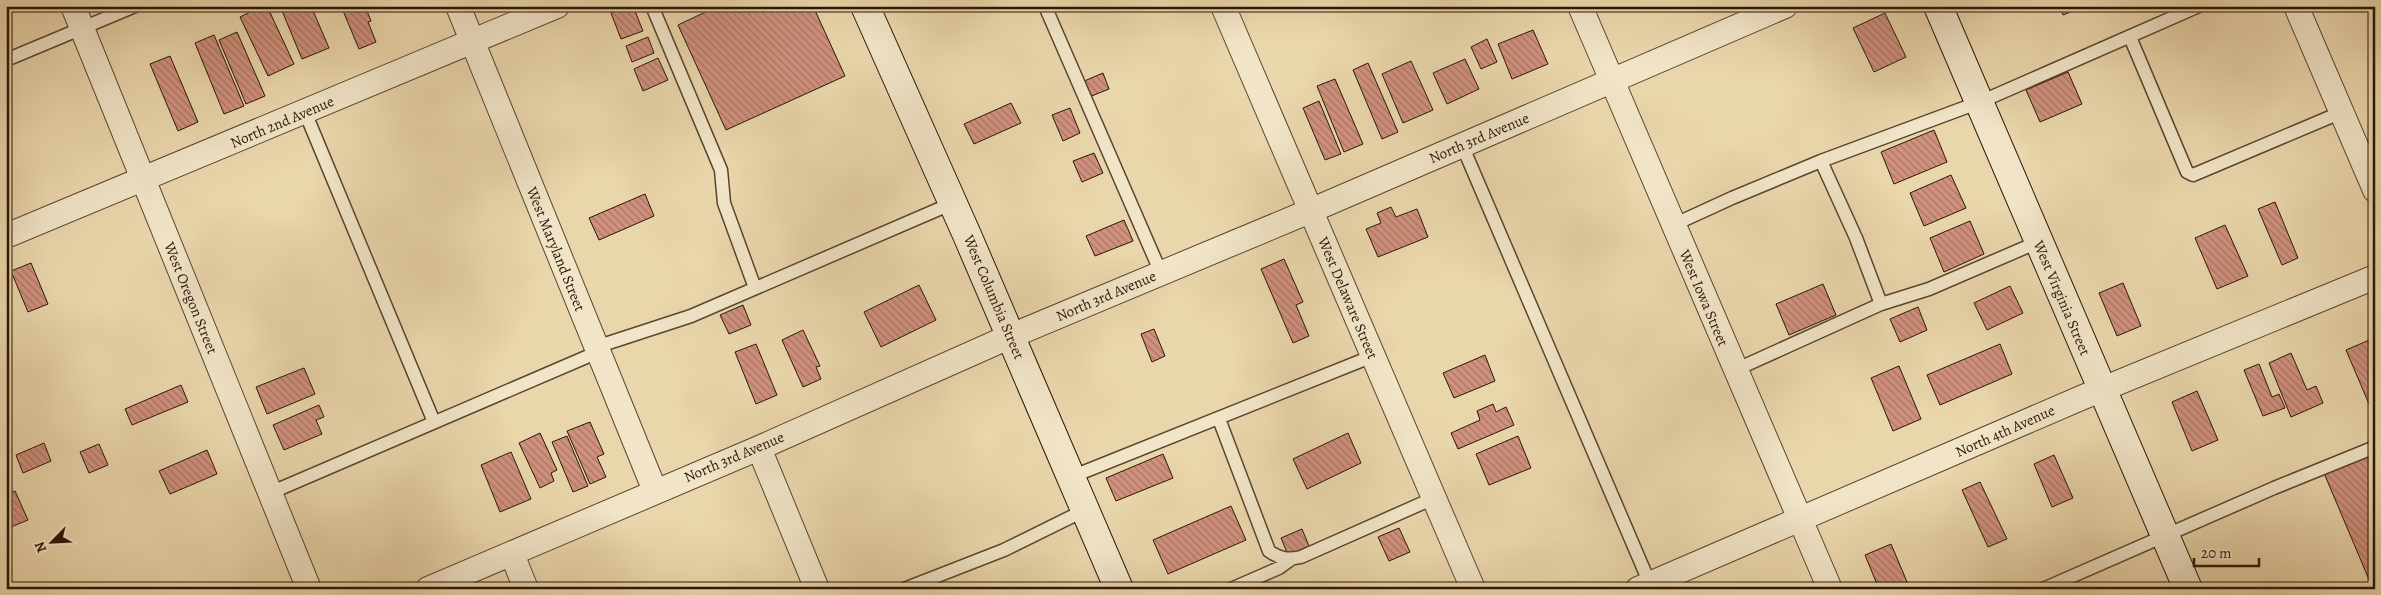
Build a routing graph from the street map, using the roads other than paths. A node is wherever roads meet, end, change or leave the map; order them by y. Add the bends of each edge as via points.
1 (73, 6) edge
2 (135, 6) edge
3 (458, 6) edge
4 (557, 6) edge
5 (652, 6) edge
6 (865, 6) edge
7 (1045, 6) edge
8 (1222, 6) edge
9 (1580, 6) edge
10 (1785, 6) edge
11 (1938, 6) edge
12 (2200, 6) edge
13 (2296, 6) edge
14 (532, 11) edge
15 (82, 28) junction
16 (2130, 37) junction
17 (472, 42) junction
18 (6, 60) edge
19 (1612, 80) junction
20 (1980, 102) junction
21 (305, 112) junction
22 (2342, 112) junction
23 (1462, 145) junction
24 (1821, 161) junction
25 (143, 179) junction
26 (2375, 190) edge
27 (953, 203) junction
28 (1310, 211) junction
29 (1674, 225) junction
30 (6, 236) edge
31 (2038, 242) junction
32 (1161, 273) junction
33 (2375, 277) edge
34 (755, 288) junction
35 (1881, 304) junction
36 (1011, 336) junction
37 (597, 350) junction
38 (1373, 356) junction
39 (1735, 370) junction
40 (2102, 390) junction
41 (1219, 418) junction
42 (434, 422) junction
43 (2375, 447) edge
44 (759, 448) junction
45 (1071, 477) junction
46 (655, 491) junction
47 (270, 493) junction
48 (1434, 498) junction
49 (1085, 510) junction
50 (1800, 520) junction
51 (2165, 536) junction
52 (512, 554) junction
53 (1290, 560) junction
54 (1644, 586) edge
55 (310, 589) edge
56 (428, 589) edge
57 (526, 589) edge
58 (817, 589) edge
59 (904, 589) edge
60 (1119, 589) edge
61 (1231, 589) edge
62 (1473, 589) edge
63 (1830, 589) edge
64 (2043, 589) edge
65 (2188, 589) edge

1 - 15 street, West Oregon Street
2 - 15 lane
3 - 17 street, West Maryland Street
4 - 14 street, North 2nd Avenue
5 - 34 lane via 721,170 724,203
6 - 27 main road, West Columbia Street
7 - 32 lane
8 - 28 street, West Delaware Street
9 - 19 street, West Iowa Street
10 - 19 street, North 3rd Avenue
11 - 20 main road, West Virginia Street
12 - 16 lane
13 - 22 street
14 - 17 street, North 2nd Avenue
15 - 18 lane
15 - 25 street, West Oregon Street
16 - 20 lane
16 - 22 lane via 2187,172 2193,175
17 - 21 street, North 2nd Avenue
17 - 37 street, West Maryland Street
19 - 23 street, North 3rd Avenue
19 - 29 street, West Iowa Street
20 - 24 lane
20 - 31 main road, West Virginia Street
21 - 25 street, North 2nd Avenue
21 - 42 lane
22 - 26 street
23 - 28 street, North 3rd Avenue
23 - 54 lane
24 - 29 lane
24 - 35 lane
25 - 30 street, North 2nd Avenue
25 - 47 street, West Oregon Street
27 - 34 lane
27 - 36 main road, West Columbia Street
28 - 32 street, North 3rd Avenue
28 - 38 street, West Delaware Street
29 - 39 street, West Iowa Street
31 - 35 lane via 1929,289
31 - 40 main road, West Virginia Street
32 - 36 street, North 3rd Avenue
33 - 40 street, North 4th Avenue
34 - 37 lane via 691,316
35 - 39 lane
36 - 44 street, North 3rd Avenue
36 - 45 main road, West Columbia Street
37 - 42 lane
37 - 46 street, West Maryland Street
38 - 41 lane
38 - 48 street, West Delaware Street
39 - 50 street, West Iowa Street
40 - 50 street, North 4th Avenue
40 - 51 main road, West Virginia Street
41 - 45 lane
41 - 53 lane via 1269,551 1278,558
42 - 47 lane
43 - 51 lane
44 - 46 street, North 3rd Avenue
44 - 58 street
45 - 49 main road, West Columbia Street
46 - 52 street, North 3rd Avenue
47 - 55 street, West Oregon Street
48 - 53 lane
48 - 62 street, West Delaware Street
49 - 59 lane via 1004,550
49 - 60 main road, West Columbia Street
50 - 54 street, North 4th Avenue
50 - 63 street, West Iowa Street
51 - 64 lane
51 - 65 main road, West Virginia Street
52 - 56 street, North 3rd Avenue
52 - 57 street
53 - 61 lane

